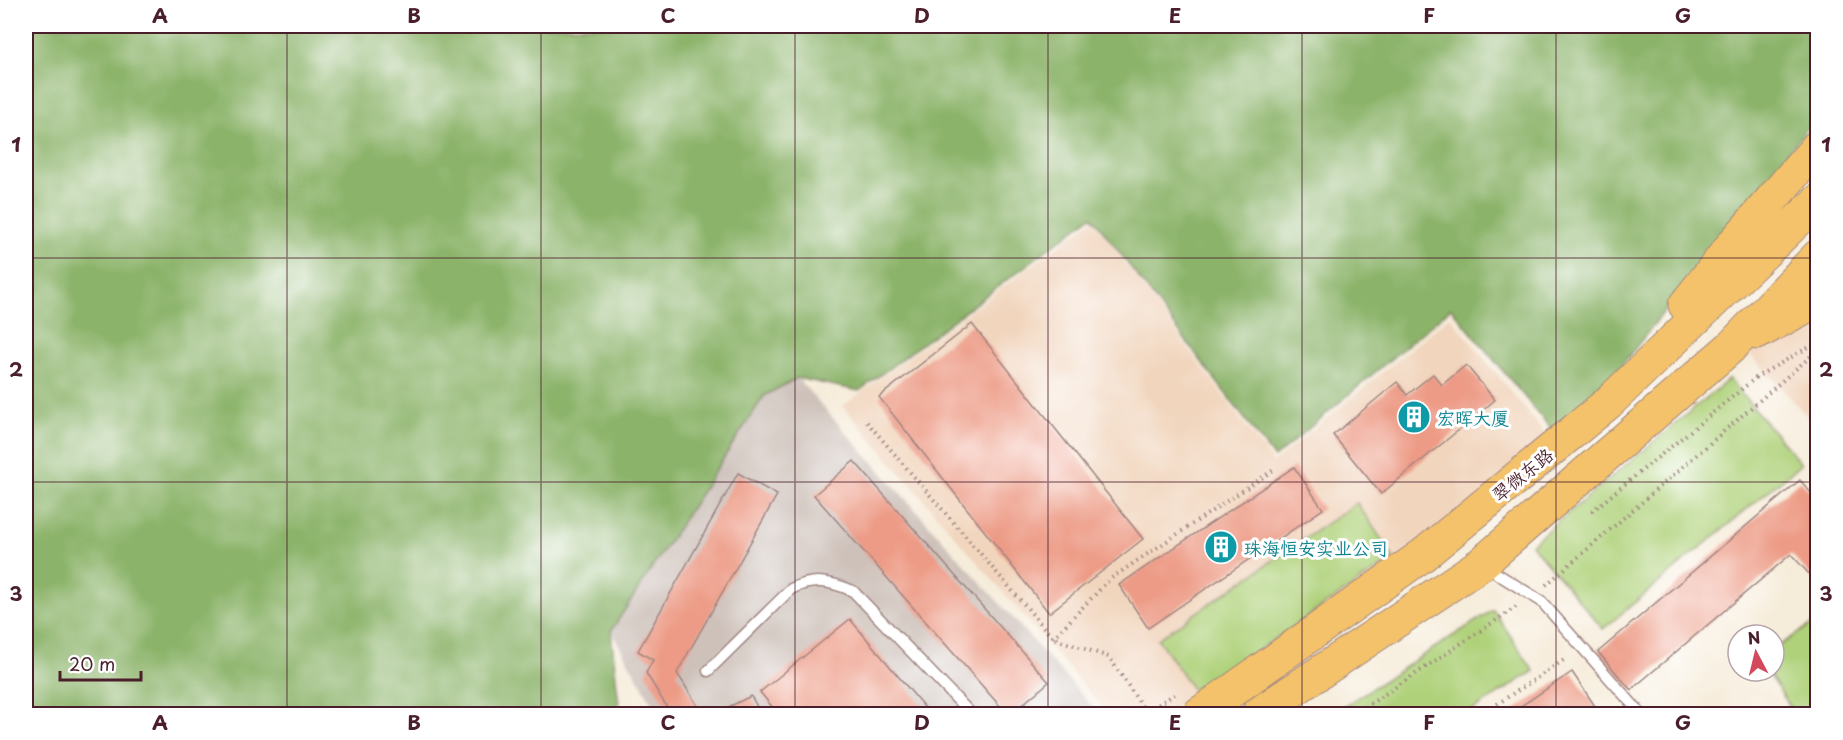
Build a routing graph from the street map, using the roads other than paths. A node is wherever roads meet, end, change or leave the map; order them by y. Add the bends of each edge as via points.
1 (1818, 146) edge
2 (1818, 201) edge
3 (1818, 256) edge
4 (1818, 300) edge
5 (1731, 347) junction
6 (1608, 403) junction
7 (1454, 530) junction
8 (1481, 564) junction
9 (708, 671) dead end
10 (1188, 704) edge
11 (971, 714) edge
12 (1258, 714) edge
13 (1641, 714) edge

1 - 6 main road via 1734,243
2 - 6 main road, 翠微东路
3 - 5 main road
4 - 5 main road
5 - 8 main road
6 - 7 main road, 翠微东路
7 - 8 main road
7 - 10 main road, 翠微东路 via 1423,555
8 - 12 main road
8 - 13 lane via 1541,602
9 - 11 lane via 791,589 820,580 853,591

